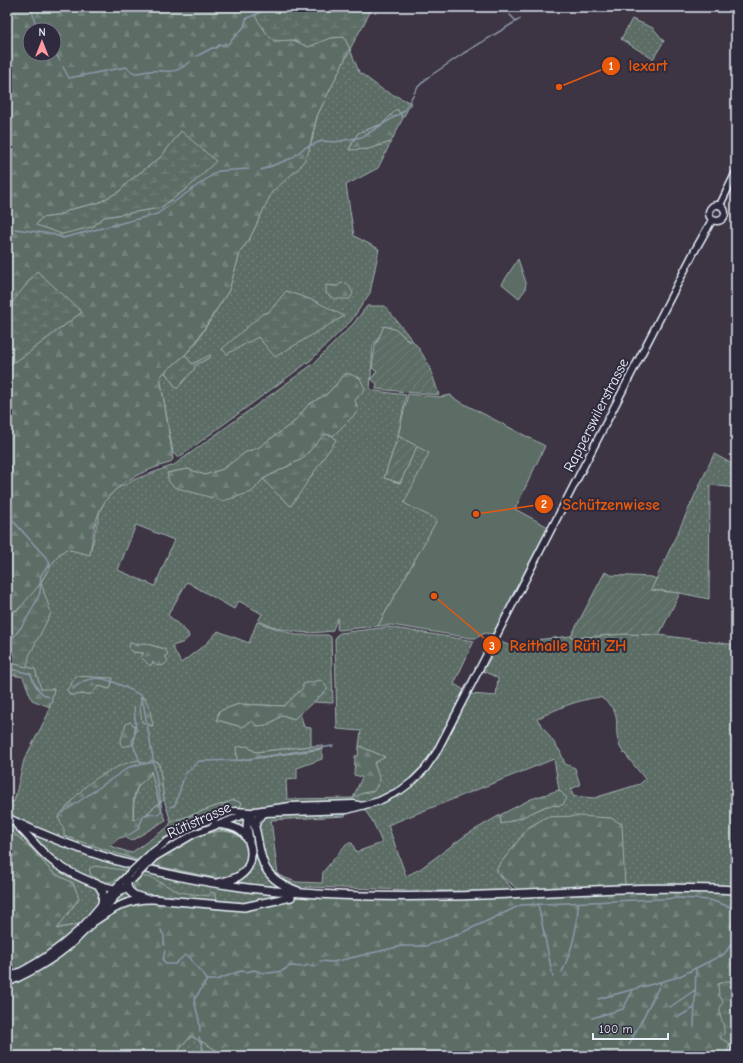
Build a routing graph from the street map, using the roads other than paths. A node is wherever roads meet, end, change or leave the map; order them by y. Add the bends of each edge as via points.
1 (736, 172) edge
2 (720, 205) junction
3 (712, 220) junction
4 (362, 806) junction
5 (248, 813) junction
6 (264, 814) junction
7 (10, 820) edge
8 (215, 824) junction
9 (255, 826) junction
10 (250, 845) junction
11 (153, 856) junction
12 (127, 881) junction
13 (98, 884) junction
14 (211, 884) junction
15 (114, 889) junction
16 (736, 890) edge
17 (306, 894) junction
18 (146, 899) junction
19 (102, 904) junction
20 (96, 920) junction
21 (7, 978) edge
22 (7, 983) edge

1 - 2 main road
2 - 3 main road via 715,204 710,208
2 - 3 main road via 725,210 724,217 719,221
3 - 4 main road, Rapperswilerstrasse via 436,753 425,769 407,786 383,799
4 - 5 main road, Rapperswilerstrasse via 291,806
4 - 6 main road, Rapperswilerstrasse via 354,810
5 - 6 main road, Rapperswilerstrasse
5 - 8 main road, Rütistrasse
5 - 9 highway
5 - 10 highway
5 - 11 main road, Rütistrasse via 235,812 206,820 176,836
6 - 9 highway via 258,818
7 - 13 highway via 51,860
7 - 14 highway via 109,859
8 - 10 highway via 235,828 247,838
8 - 11 main road, Rütistrasse
9 - 17 highway via 260,857 268,873 279,883
10 - 14 highway via 251,858 245,872 232,880
11 - 12 main road, Rütistrasse, bridge
12 - 15 highway
12 - 15 main road, Rütistrasse
12 - 18 highway via 131,894
12 - 20 main road, Rütistrasse
13 - 15 highway
13 - 19 highway via 103,893
14 - 17 highway
15 - 19 main road, Rütistrasse
16 - 17 highway via 640,888 416,897
17 - 18 highway via 244,907
18 - 20 highway via 126,903
19 - 21 main road, Rütistrasse via 60,947 39,962
20 - 22 main road, Rütistrasse via 55,956 31,972

